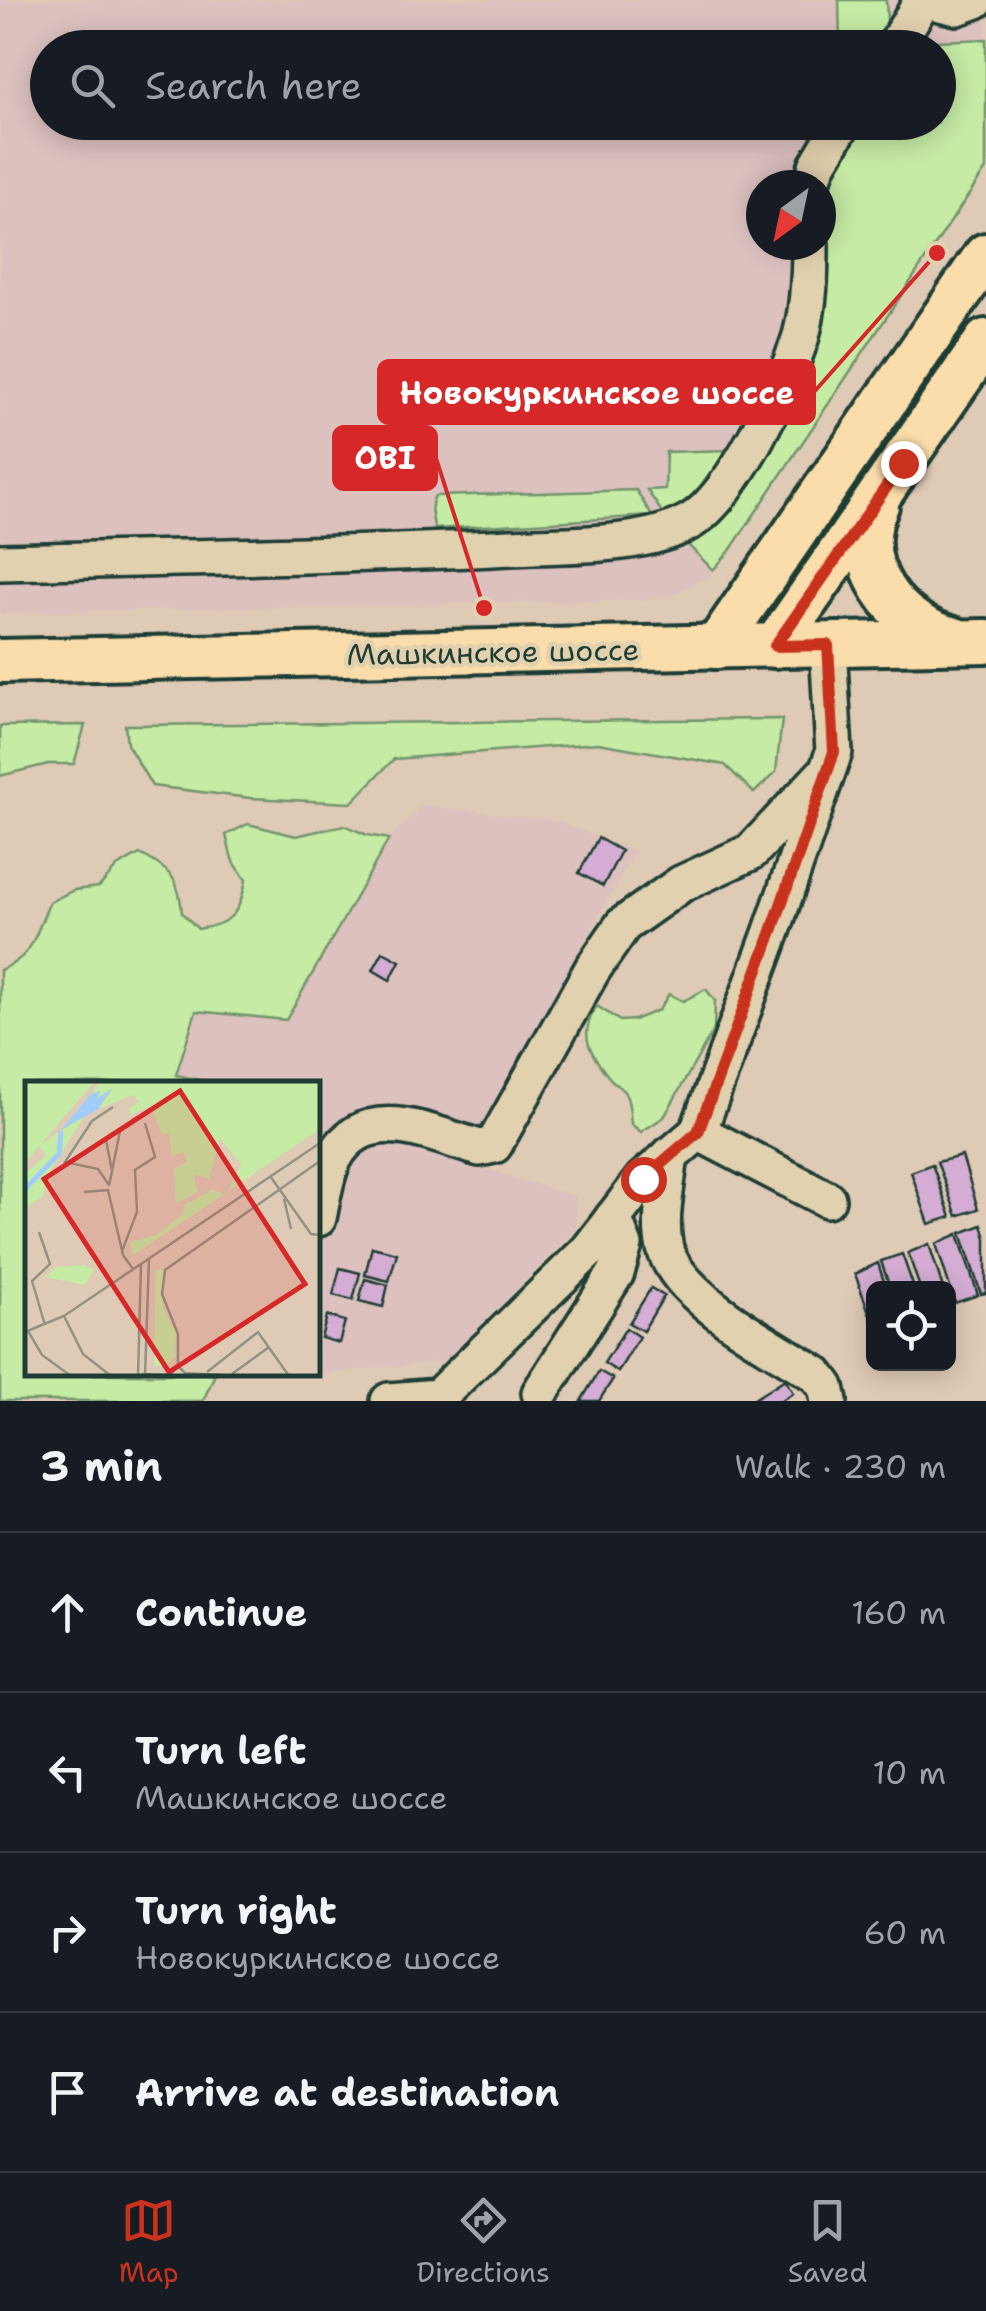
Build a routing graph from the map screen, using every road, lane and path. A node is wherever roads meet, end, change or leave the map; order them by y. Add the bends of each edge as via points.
1 (925, 0) edge
2 (976, 0) edge
3 (906, 30) edge
4 (832, 140) edge
5 (816, 170) edge
6 (986, 255) edge
7 (809, 260) edge
8 (986, 342) edge
9 (881, 495) junction
10 (0, 562) edge
11 (975, 642) edge
12 (828, 645) junction
13 (775, 646) junction
14 (716, 648) junction
15 (0, 661) edge
16 (827, 771) junction
17 (698, 1132) junction
18 (670, 1156) junction
19 (827, 1200) dead end
20 (320, 1210) edge
21 (613, 1218) junction
22 (540, 1393) dead end
23 (389, 1401) edge
24 (829, 1401) edge

1 - 2 street via 957,7
1 - 3 street
4 - 5 street
6 - 14 main road
7 - 10 street via 801,335 742,462 718,498 669,532 481,549
8 - 9 main road
9 - 11 main road via 868,544 880,589 936,635
9 - 13 main road
11 - 12 main road, Машкинское шоссе
12 - 13 main road, Машкинское шоссе
12 - 16 street via 834,752
13 - 14 main road, Машкинское шоссе
14 - 15 main road, Машкинское шоссе
16 - 17 street
16 - 20 street via 751,852 681,884 622,925 494,1144 480,1148 388,1122 368,1128 344,1143 332,1161
17 - 18 street
17 - 19 street
18 - 21 street
18 - 24 street via 664,1245 674,1272 696,1295 818,1374
21 - 22 street via 624,1245 616,1273
21 - 23 street via 588,1251 438,1397

